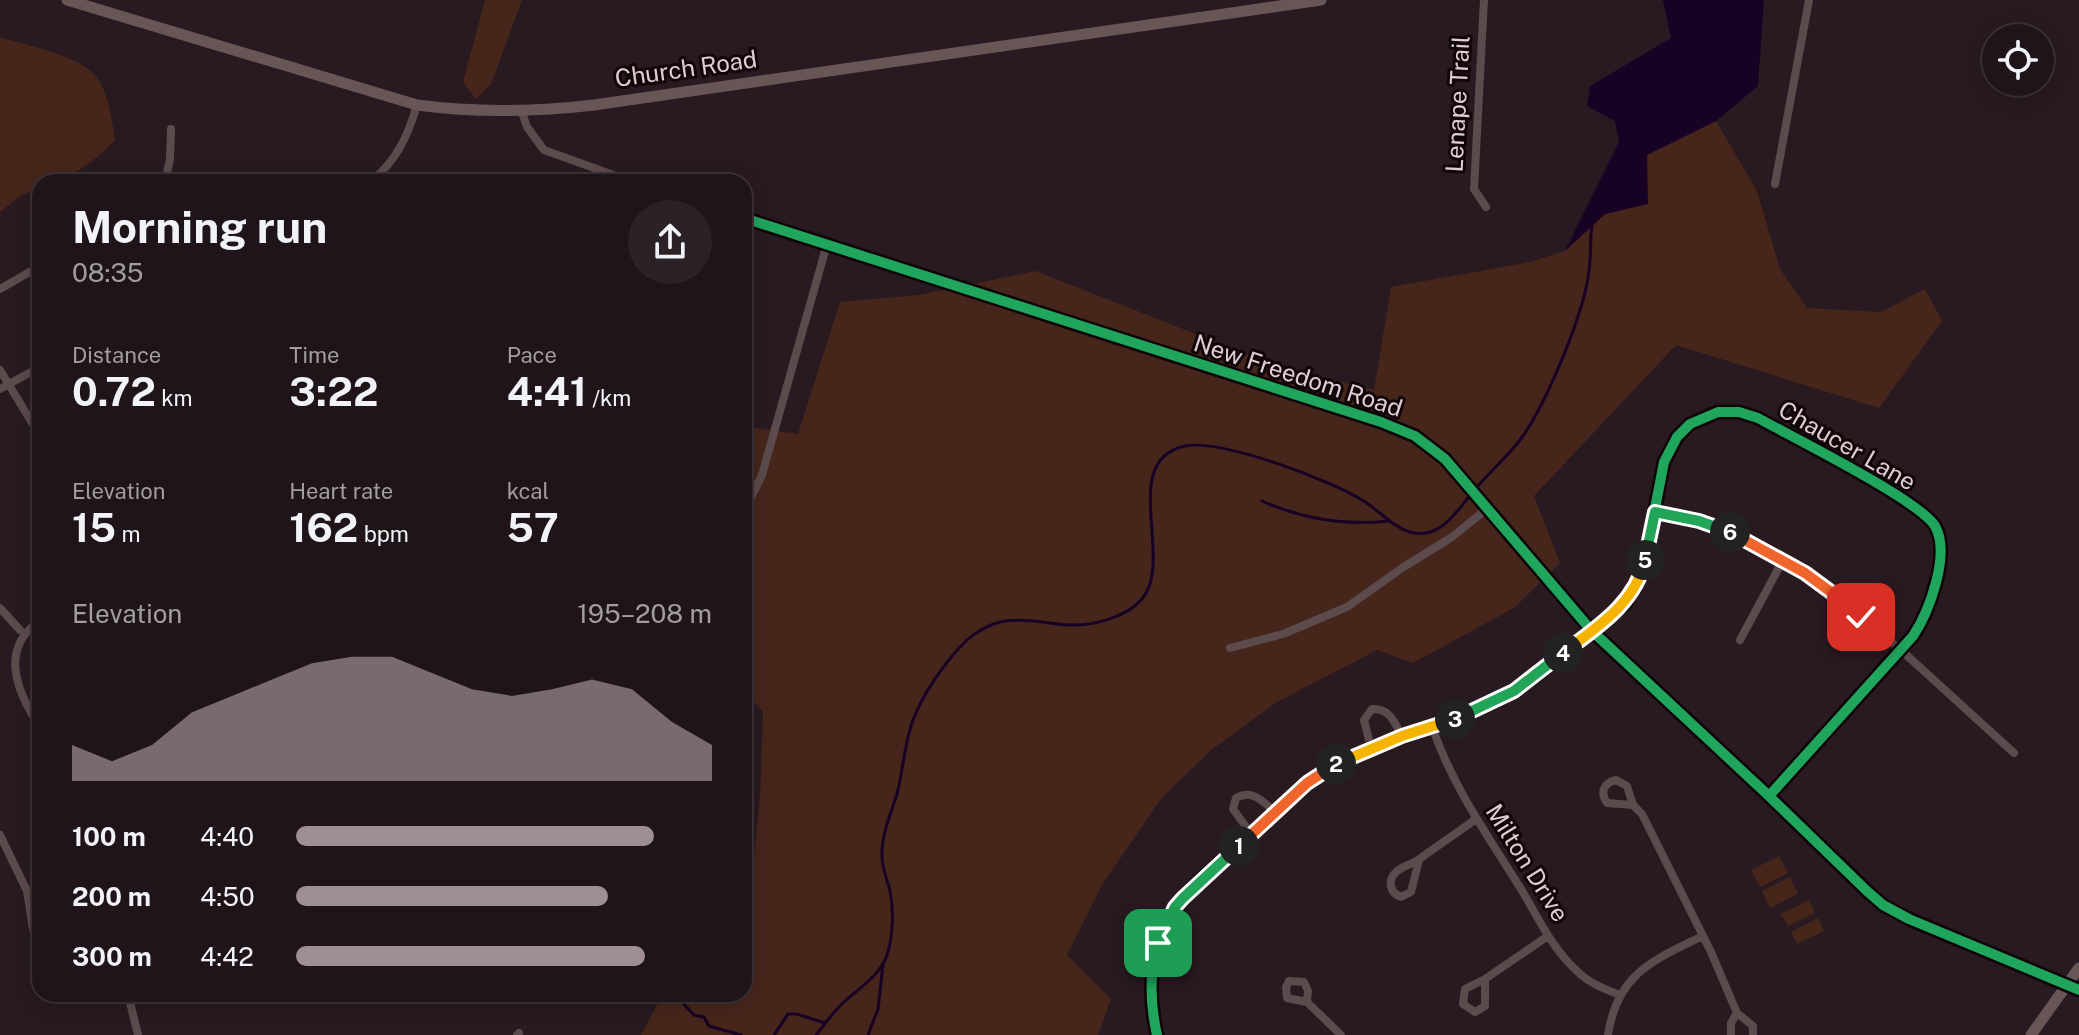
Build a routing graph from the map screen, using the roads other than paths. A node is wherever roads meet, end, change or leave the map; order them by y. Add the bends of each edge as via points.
1 (67, 0) edge
2 (1321, 0) edge
3 (1484, 0) edge
4 (1809, 0) edge
5 (417, 105) junction
6 (522, 112) junction
7 (171, 129) dead end
8 (167, 174) edge
9 (380, 174) edge
10 (611, 174) edge
11 (1775, 184) dead end
12 (1486, 207) dead end
13 (752, 221) edge
14 (827, 244) junction
15 (32, 271) edge
16 (0, 289) edge
17 (0, 370) edge
18 (32, 371) edge
19 (4, 387) edge
20 (32, 425) edge
21 (752, 496) edge
22 (1485, 505) junction
23 (1655, 512) junction
24 (1782, 562) junction
25 (0, 608) edge
26 (32, 625) edge
27 (20, 630) junction
28 (1591, 630) junction
29 (1740, 640) dead end
30 (1230, 648) dead end
31 (1902, 651) junction
32 (32, 714) edge
33 (1432, 726) junction
34 (1402, 736) junction
35 (1371, 748) junction
36 (2014, 753) dead end
37 (1769, 796) junction
38 (1633, 805) dead end
39 (1276, 813) junction
40 (1476, 819) junction
41 (0, 835) edge
42 (1252, 835) junction
43 (1419, 860) junction
44 (32, 890) edge
45 (27, 891) junction
46 (32, 923) edge
47 (1548, 936) junction
48 (1703, 936) junction
49 (2079, 968) edge
50 (1485, 979) dead end
51 (2067, 985) junction
52 (2079, 990) edge
53 (1620, 995) junction
54 (128, 1002) edge
55 (1307, 1002) dead end
56 (1737, 1013) junction
57 (138, 1035) edge
58 (1157, 1035) edge
59 (1341, 1035) edge
60 (1608, 1035) edge
61 (1731, 1035) edge
62 (1753, 1035) edge
63 (2031, 1035) edge

1 - 5 main road, Church Road
2 - 6 main road, Church Road
3 - 12 street, Lenape Trail via 1474,189
4 - 11 street
5 - 6 main road, Church Road
5 - 9 street via 402,145
6 - 10 street via 544,150
7 - 8 street
13 - 14 street, New Freedom Road
14 - 21 street
14 - 22 street, New Freedom Road via 1390,426 1430,445
15 - 16 street
17 - 19 street
18 - 19 street
19 - 20 street
22 - 28 street, New Freedom Road
22 - 30 street via 1452,537 1347,607 1283,634
23 - 24 street via 1727,531
23 - 28 street, Chaucer Lane via 1634,589 1625,604
23 - 31 street, Chaucer Lane via 1667,453 1699,419 1739,412 1791,436 1907,502 1935,526 1941,544 1937,575 1923,618
24 - 29 street
24 - 31 street via 1821,582
25 - 27 street
26 - 27 street
27 - 32 street via 8,656 8,676
28 - 33 street, Chaucer Lane via 1514,691
28 - 37 street, New Freedom Road
31 - 36 street
31 - 37 street, Chaucer Lane
33 - 34 street, Chaucer Lane
33 - 40 street, Milton Drive via 1443,759
34 - 35 street, Chaucer Lane
34 - 35 street via 1389,714 1372,709 1364,720
35 - 39 street, Chaucer Lane via 1319,774
37 - 51 street, New Freedom Road via 1883,905
38 - 48 street
39 - 42 street, Chaucer Lane
39 - 42 street via 1257,796 1236,798 1233,809
40 - 43 street
40 - 47 street, Milton Drive
41 - 45 street
42 - 58 street, Chaucer Lane via 1191,889 1163,931 1151,981
43 - 43 street via 1394,875 1390,887 1395,895 1411,892
44 - 45 street
45 - 46 street
47 - 50 street
47 - 53 street, Milton Drive via 1577,972
48 - 53 street via 1638,971
48 - 56 street
49 - 51 main road
51 - 52 street, New Freedom Road
51 - 63 main road
53 - 60 street
54 - 57 street
55 - 59 street
56 - 61 street
56 - 62 street via 1753,1026

